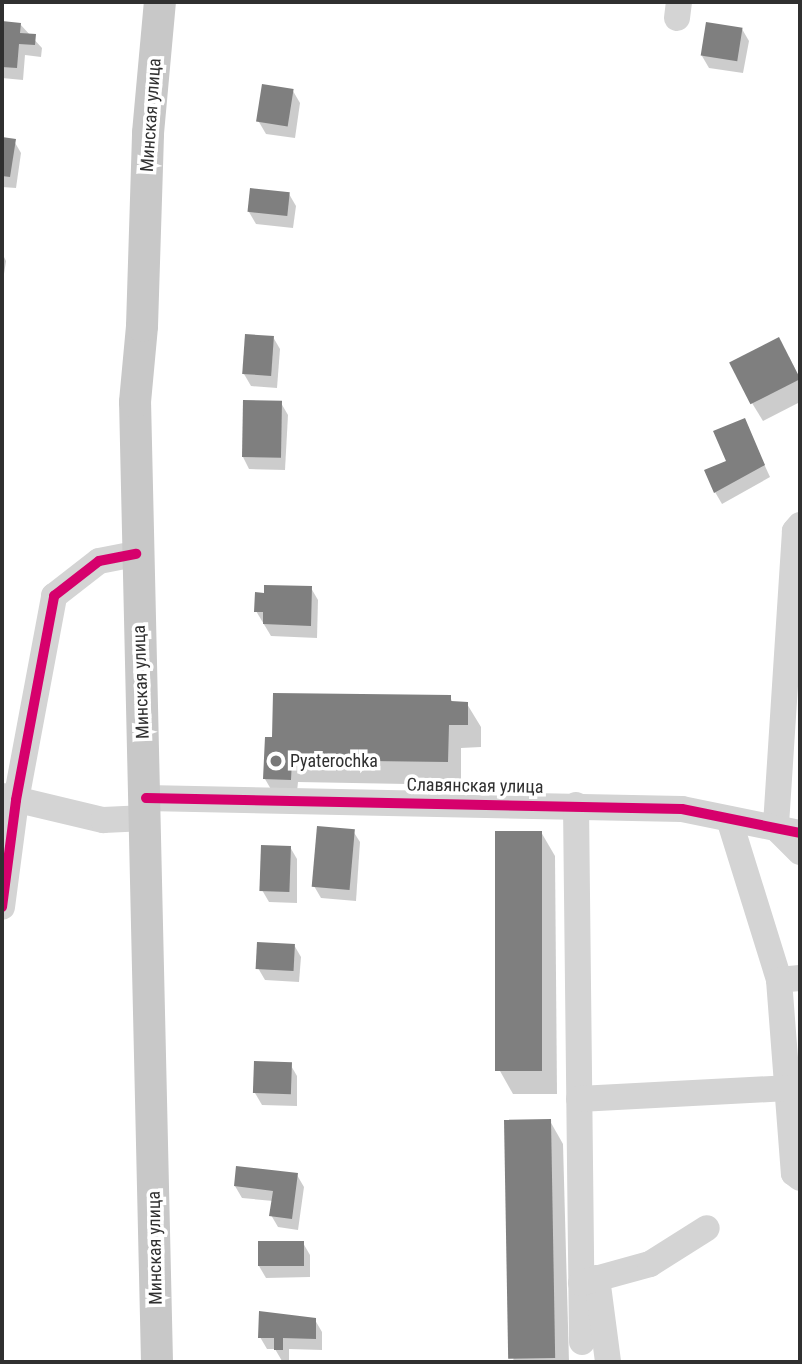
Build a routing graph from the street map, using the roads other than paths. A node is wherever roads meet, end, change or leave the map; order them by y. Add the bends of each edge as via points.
1 (160, 2) edge
2 (800, 525) edge
3 (136, 554) junction
4 (9, 798) edge
5 (576, 805) junction
6 (146, 808) junction
7 (729, 819) junction
8 (788, 831) edge
9 (800, 852) edge
10 (2, 907) edge
11 (790, 979) edge
12 (787, 1088) junction
13 (579, 1099) junction
14 (800, 1178) edge
15 (707, 1228) dead end
16 (589, 1281) junction
17 (582, 1342) dead end
18 (157, 1362) edge
19 (608, 1362) edge

1 - 3 main road, Минская улица via 148,133 135,402
2 - 8 street via 795,531
3 - 4 street via 99,561 54,596
3 - 6 main road, Минская улица
4 - 6 street, Славянская улица via 103,820
4 - 10 street
5 - 6 street, Славянская улица
5 - 7 street, Славянская улица via 682,809
5 - 13 street
6 - 18 main road, Минская улица
7 - 8 street, Славянская улица
7 - 11 street
8 - 9 street
11 - 12 street
12 - 13 street
12 - 14 street via 794,1173
13 - 16 street
15 - 16 street via 650,1264
16 - 17 street
16 - 19 street

